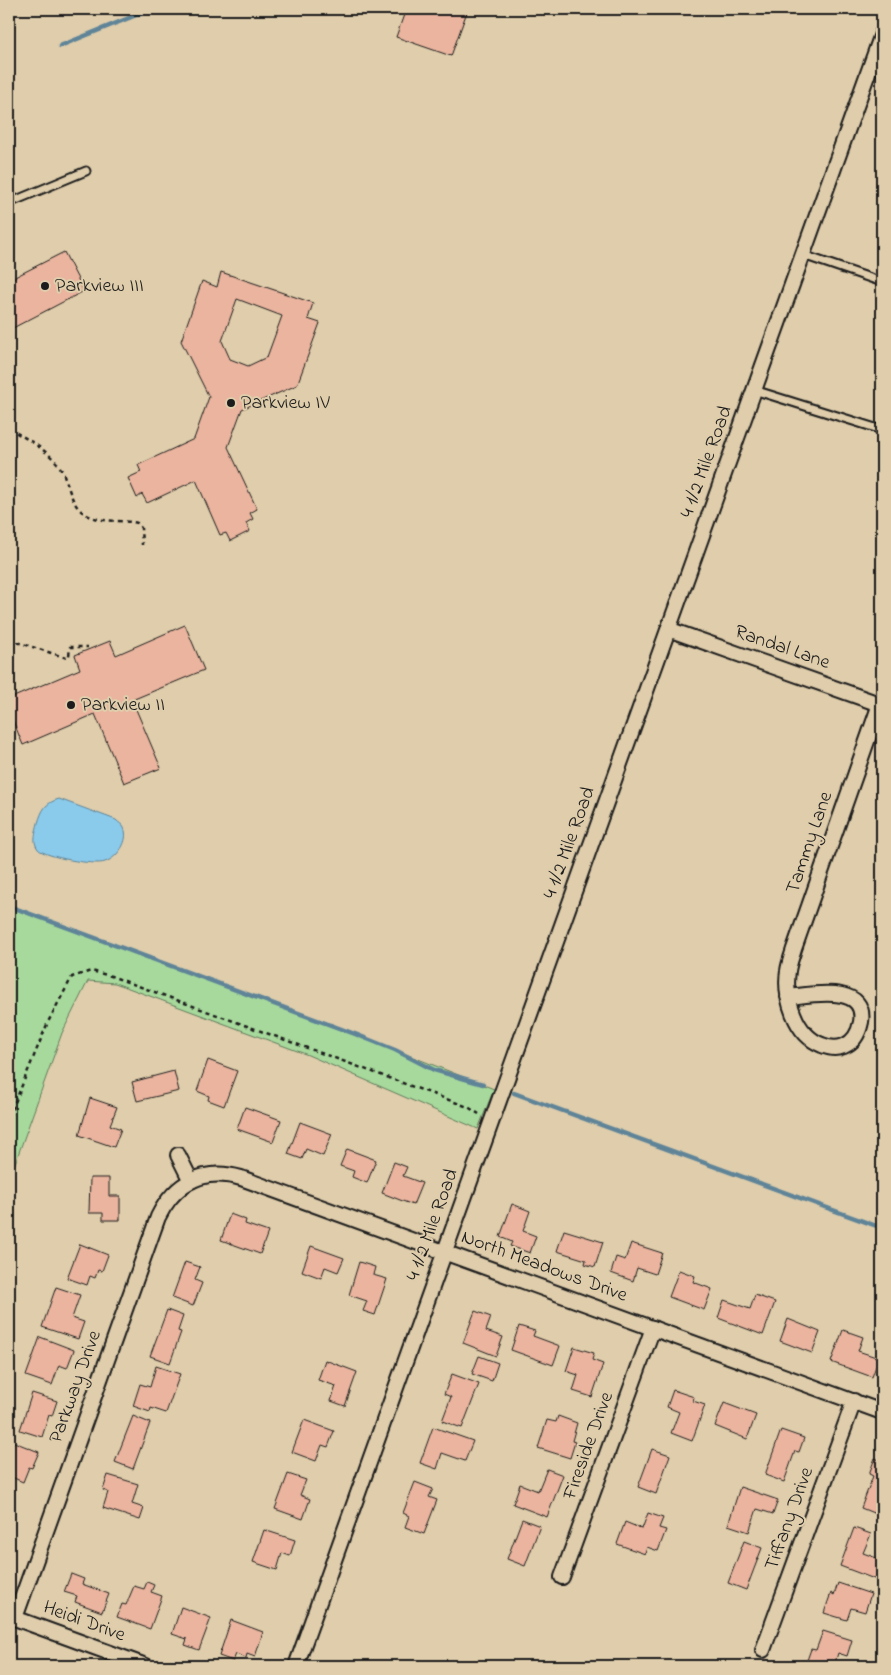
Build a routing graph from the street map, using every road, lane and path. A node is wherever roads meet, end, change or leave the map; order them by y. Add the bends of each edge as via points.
1 (882, 34) edge
2 (86, 171) dead end
3 (9, 203) edge
4 (803, 255) junction
5 (882, 282) edge
6 (754, 390) junction
7 (9, 429) edge
8 (882, 430) edge
9 (142, 546) dead end
10 (668, 629) junction
11 (9, 641) edge
12 (88, 647) dead end
13 (881, 704) edge
14 (788, 997) junction
15 (9, 1117) edge
16 (491, 1122) junction
17 (178, 1155) dead end
18 (191, 1181) junction
19 (445, 1252) junction
20 (653, 1328) junction
21 (854, 1401) junction
22 (882, 1412) edge
23 (562, 1577) dead end
24 (12, 1617) edge
25 (763, 1650) dead end
26 (146, 1666) edge
27 (296, 1666) edge

1 - 4 street, 4 1/2 Mile Road
2 - 3 lane
4 - 5 lane
4 - 6 street, 4 1/2 Mile Road
6 - 8 lane
6 - 10 street, 4 1/2 Mile Road
7 - 9 path via 57,463 77,507 83,513 98,519 138,524
10 - 13 street, Randal Lane
10 - 16 street, 4 1/2 Mile Road
11 - 12 path via 67,658 70,647
13 - 14 street, Tammy Lane via 794,949 788,972
14 - 14 street, Tammy Lane via 796,1020 816,1043 830,1048 844,1047 854,1040 862,1016 854,999 823,993
15 - 16 path via 48,1022 72,977 91,971 468,1107
16 - 19 street, 4 1/2 Mile Road
17 - 18 street
18 - 19 street, North Meadows Drive via 213,1174 241,1178
18 - 24 street, Parkway Drive via 176,1190 158,1217
19 - 20 street, North Meadows Drive
19 - 27 street, 4 1/2 Mile Road
20 - 21 street, North Meadows Drive
20 - 23 street, Fireside Drive
21 - 22 street, North Meadows Drive
21 - 25 street, Tiffany Drive
24 - 26 street, Heidi Drive

